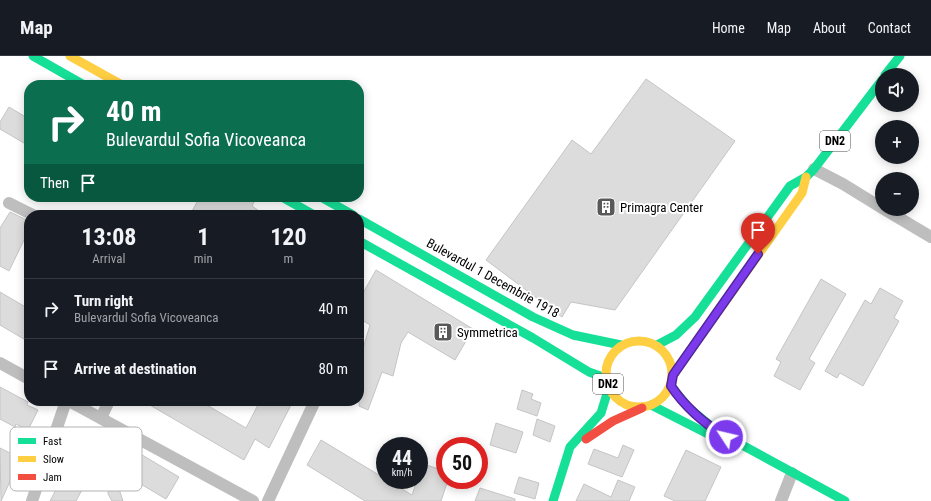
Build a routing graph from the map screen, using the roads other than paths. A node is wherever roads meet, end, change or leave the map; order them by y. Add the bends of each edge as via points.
1 (33, 56) edge
2 (70, 56) edge
3 (900, 56) edge
4 (891, 68) edge
5 (75, 80) edge
6 (113, 80) edge
7 (875, 89) edge
8 (810, 173) junction
9 (291, 202) edge
10 (330, 202) edge
11 (9, 203) dead end
12 (875, 203) edge
13 (305, 210) edge
14 (344, 210) edge
15 (24, 211) edge
16 (896, 216) edge
17 (364, 222) edge
18 (931, 237) edge
19 (364, 244) edge
20 (621, 345) junction
21 (657, 345) junction
22 (0, 363) edge
23 (673, 375) junction
24 (24, 376) edge
25 (606, 378) junction
26 (671, 386) junction
27 (609, 388) junction
28 (66, 406) edge
29 (78, 406) edge
30 (107, 406) edge
31 (313, 406) edge
32 (646, 406) junction
33 (101, 418) junction
34 (59, 427) edge
35 (117, 427) edge
36 (726, 437) junction
37 (142, 440) edge
38 (565, 463) junction
39 (792, 473) junction
40 (36, 491) edge
41 (32, 501) edge
42 (253, 501) edge
43 (268, 501) edge
44 (553, 501) edge
45 (781, 501) edge
46 (845, 501) edge

1 - 5 main road
2 - 6 main road
3 - 4 main road
7 - 8 main road, DN2
8 - 12 street via 843,184
8 - 21 main road, DN2 via 790,186 696,317 676,335
8 - 23 main road, DN2 via 802,193
9 - 13 main road
10 - 14 main road
11 - 15 street
16 - 18 street
17 - 20 main road, Bulevardul 1 Decembrie 1918 via 533,317 573,335
19 - 25 main road, DN2 via 589,372
20 - 21 main road via 640,340
20 - 25 main road, DN2 via 609,360
21 - 23 main road, DN2 via 666,353 672,364
22 - 24 street
23 - 26 main road, DN2
25 - 27 main road, DN2
26 - 32 main road, DN2 via 659,401
26 - 36 main road via 694,414
27 - 32 main road, DN2 via 622,402 631,406
27 - 38 main road via 600,413 570,447
28 - 34 street
29 - 33 street
30 - 33 street
31 - 43 street
32 - 36 main road via 709,434
32 - 38 main road via 595,431 578,446
33 - 35 street
36 - 39 main road
37 - 42 street
38 - 44 main road
39 - 45 street
39 - 46 main road
40 - 41 street

